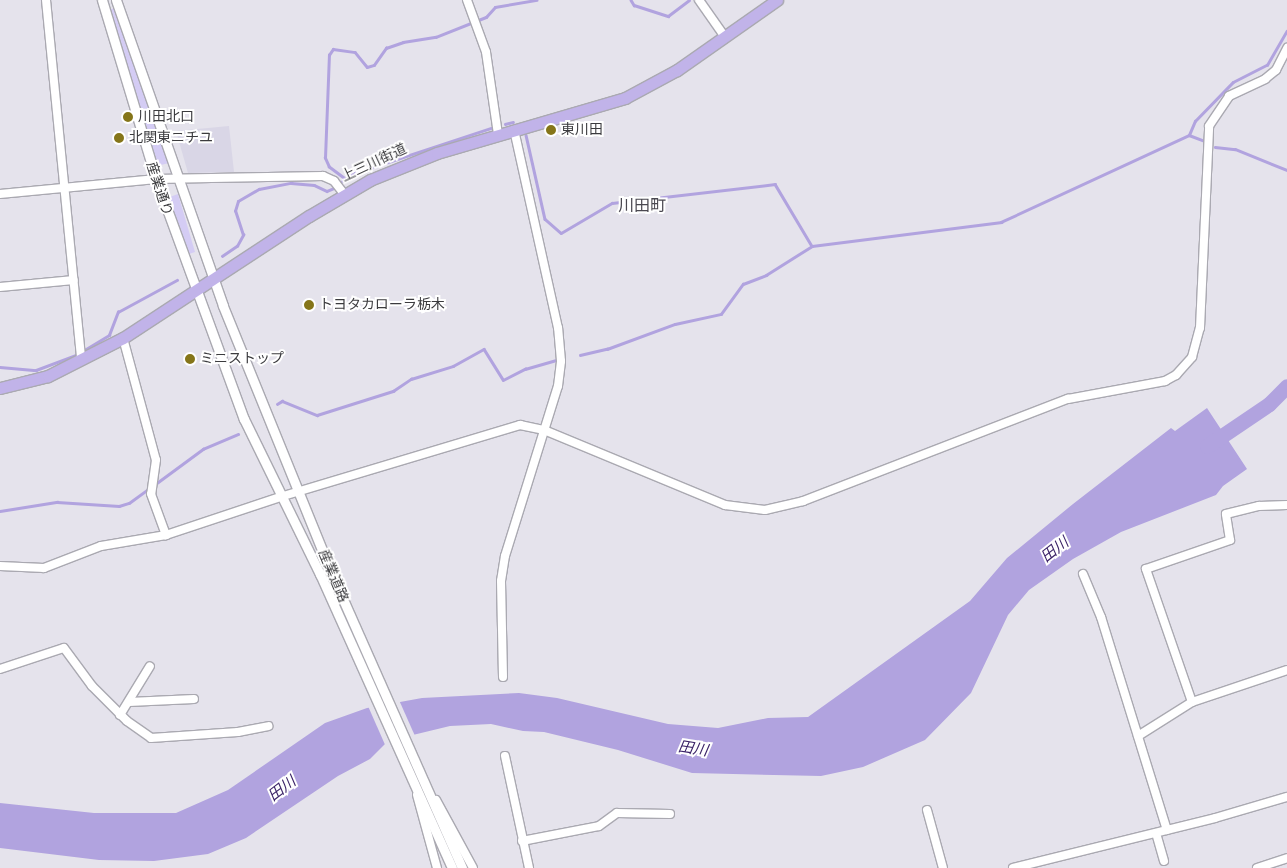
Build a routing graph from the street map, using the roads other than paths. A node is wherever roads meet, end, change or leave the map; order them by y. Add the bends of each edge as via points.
1 (46, 0) edge
2 (102, 0) edge
3 (116, 0) edge
4 (467, 0) edge
5 (699, 0) edge
6 (777, 0) edge
7 (725, 37) junction
8 (1287, 48) edge
9 (514, 130) junction
10 (498, 134) junction
11 (179, 178) junction
12 (156, 179) junction
13 (65, 188) junction
14 (0, 194) edge
15 (344, 194) junction
16 (214, 279) junction
17 (74, 280) junction
18 (0, 287) edge
19 (194, 291) junction
20 (123, 338) junction
21 (81, 360) junction
22 (0, 388) edge
23 (544, 430) junction
24 (299, 491) junction
25 (280, 497) junction
26 (1287, 505) edge
27 (166, 535) junction
28 (0, 566) edge
29 (1083, 574) dead end
30 (150, 666) dead end
31 (0, 669) edge
32 (1287, 670) edge
33 (503, 677) dead end
34 (194, 699) dead end
35 (129, 702) junction
36 (1192, 702) junction
37 (120, 715) junction
38 (268, 726) dead end
39 (1138, 736) junction
40 (505, 756) dead end
41 (424, 781) junction
42 (415, 786) junction
43 (1287, 797) edge
44 (927, 810) dead end
45 (670, 814) dead end
46 (1167, 830) junction
47 (1156, 833) junction
48 (522, 841) junction
49 (1287, 858) edge
50 (1164, 861) dead end
51 (437, 868) edge
52 (452, 868) edge
53 (462, 868) edge
54 (473, 868) edge
55 (530, 868) edge
56 (943, 868) edge
57 (1013, 868) edge
58 (1257, 868) edge

1 - 13 street
2 - 12 street, 産業通り
3 - 11 street, 産業通り
4 - 10 street via 486,52
5 - 7 street
6 - 7 main road, 上三川街道
7 - 9 main road, 上三川街道 via 677,70 625,98
8 - 23 street via 1276,70 1230,96 1209,126 1200,328 1192,357 1176,375 1141,386 1068,399 803,501 765,510 738,508 712,500
9 - 10 main road, 上三川街道
9 - 23 street via 560,348 558,386
10 - 15 main road, 上三川街道 via 418,159
11 - 12 street
11 - 15 street via 323,176 334,181
11 - 16 street, 産業通り
12 - 13 street
12 - 19 street, 産業通り
13 - 14 street
13 - 17 street
15 - 16 main road, 上三川街道
16 - 19 main road, 上三川街道
16 - 24 street, 産業道路
17 - 18 street
17 - 21 street
19 - 20 main road, 上三川街道
19 - 25 street, 産業道路 via 244,419
20 - 21 main road, 上三川街道
20 - 27 street via 156,460 151,494
21 - 22 main road, 上三川街道 via 48,376
23 - 24 street via 520,425
23 - 33 street via 505,556 501,581
24 - 25 street
24 - 41 street, 産業道路
25 - 27 street
25 - 42 street, 産業道路 via 320,574
26 - 36 street via 1259,506 1226,514 1230,540 1146,569
27 - 28 street via 101,546 44,568
29 - 39 street via 1101,617
30 - 35 street
31 - 37 street via 64,648 92,686
32 - 36 street
34 - 35 street
35 - 37 street
36 - 39 street
37 - 38 street via 151,738 238,732
39 - 46 street
40 - 48 street
41 - 53 street, 産業道路
41 - 54 street
42 - 51 street
42 - 52 street, 産業道路
43 - 46 street
44 - 56 street
45 - 48 street via 617,813 599,826
46 - 47 street
47 - 50 street
47 - 57 street
48 - 55 street
49 - 58 street

